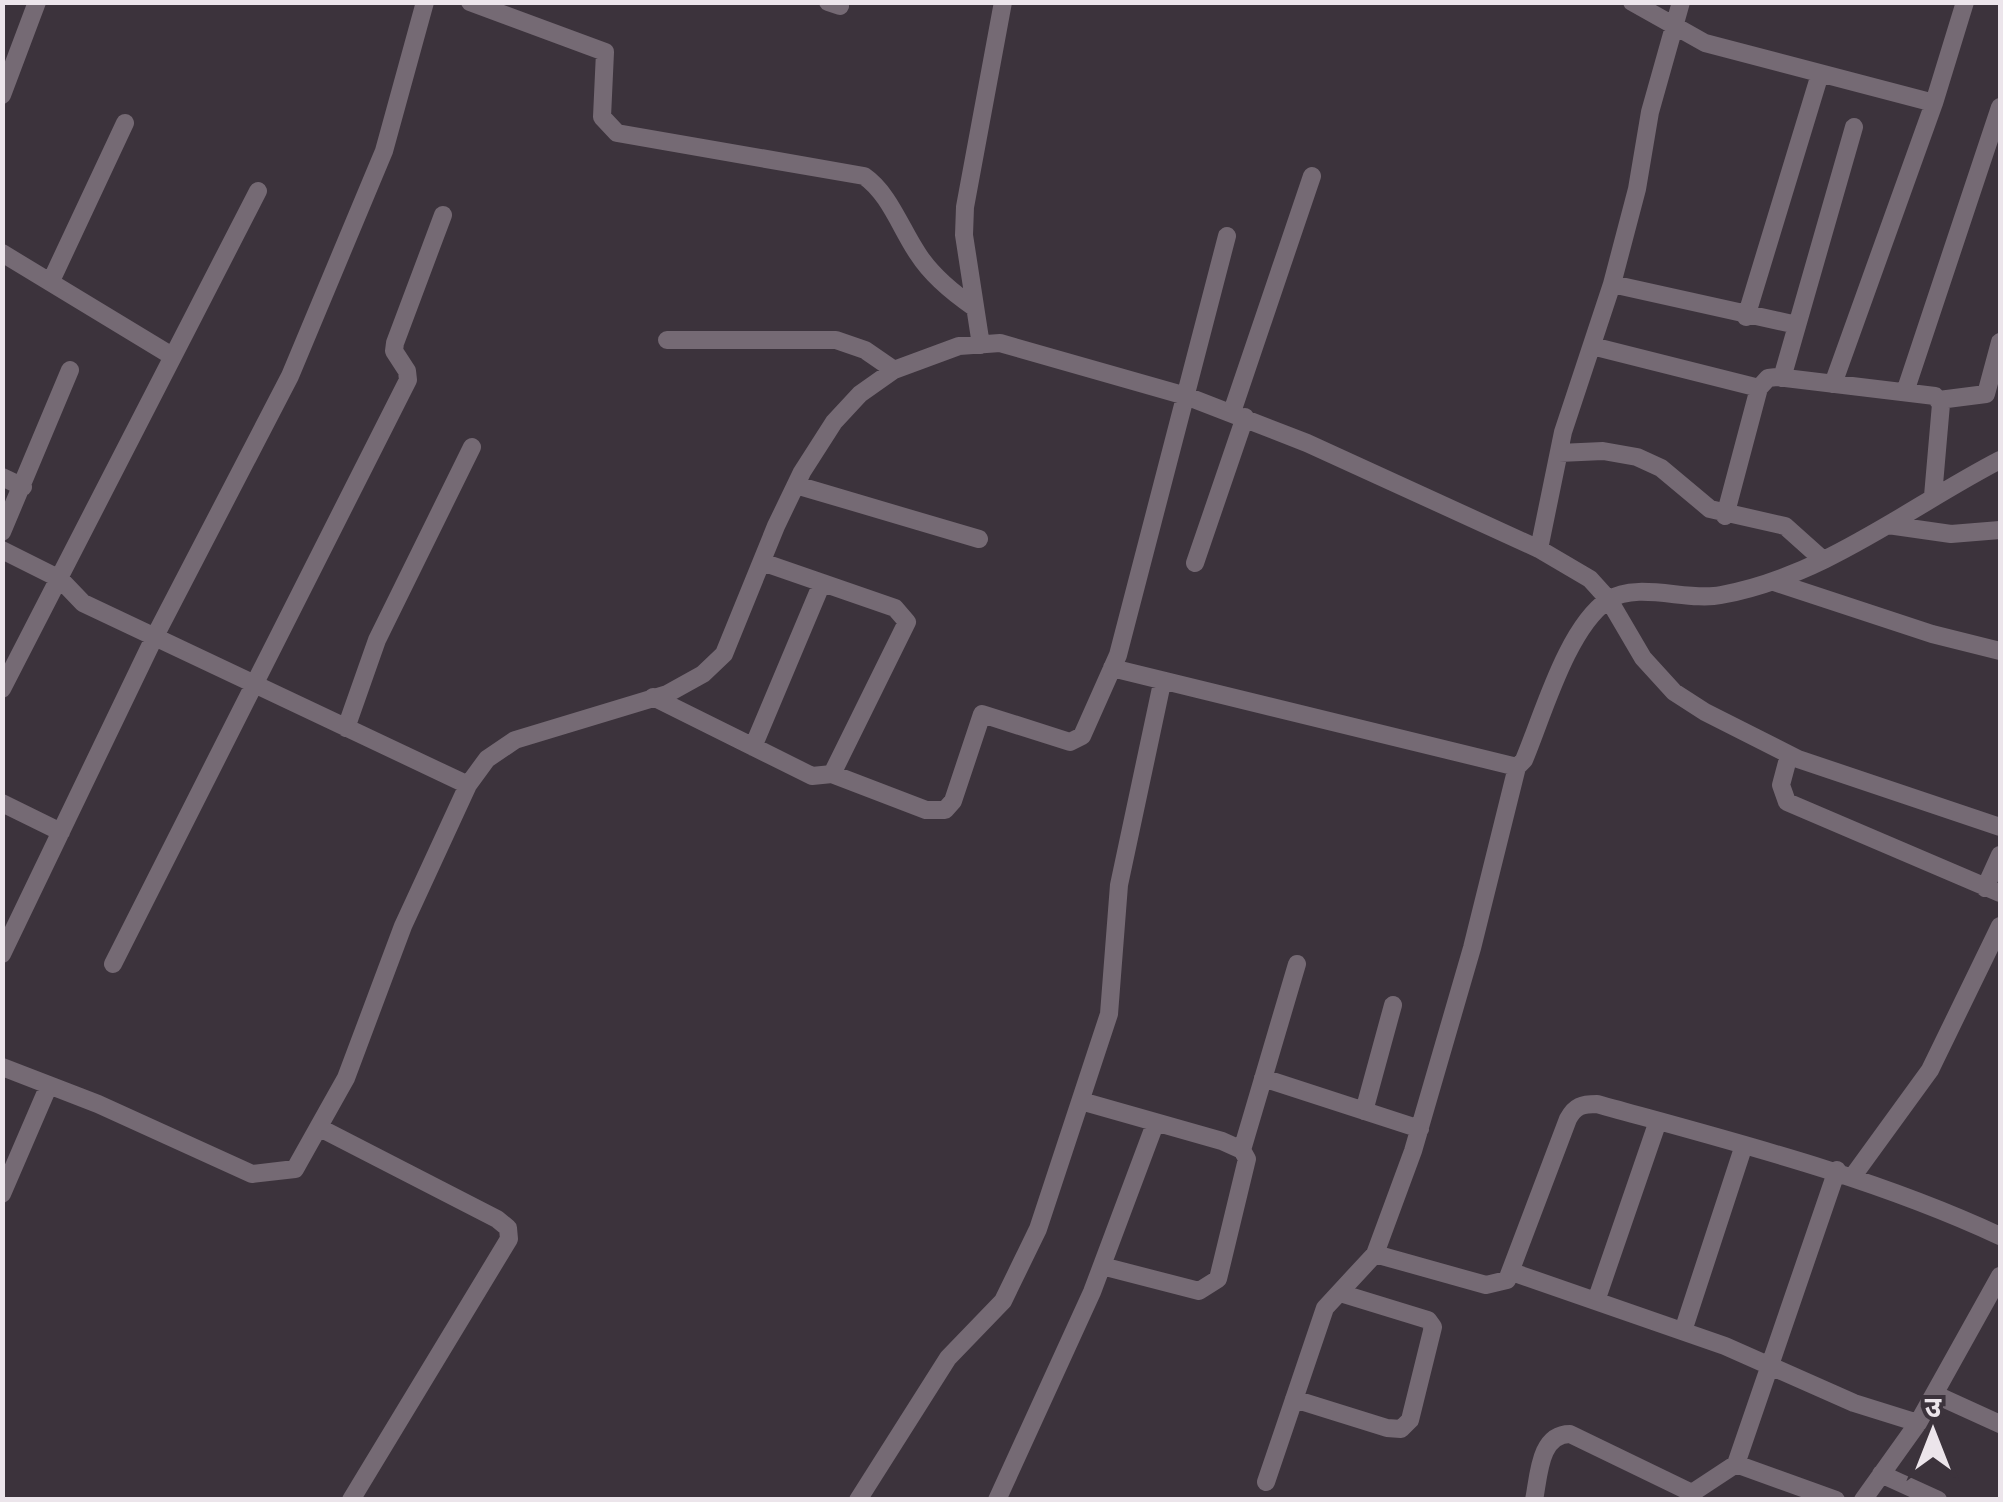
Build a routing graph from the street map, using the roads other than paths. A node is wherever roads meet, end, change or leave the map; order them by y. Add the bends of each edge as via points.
1 (37, 2) edge
2 (425, 2) edge
3 (470, 2) edge
4 (1003, 2) edge
5 (1632, 2) edge
6 (1682, 2) edge
7 (1965, 2) edge
8 (1672, 26) junction
9 (1820, 74) junction
10 (2, 94) edge
11 (1934, 104) junction
12 (2000, 106) edge
13 (125, 123) dead end
14 (1854, 127) dead end
15 (1312, 176) dead end
16 (258, 191) dead end
17 (444, 215) dead end
18 (1227, 236) dead end
19 (2, 253) edge
20 (51, 282) junction
21 (1612, 284) junction
22 (968, 303) junction
23 (1746, 316) junction
24 (1797, 325) junction
25 (668, 340) dead end
26 (2000, 342) edge
27 (980, 345) junction
28 (1592, 346) junction
29 (172, 356) junction
30 (70, 370) dead end
31 (894, 370) junction
32 (1782, 378) junction
33 (1833, 384) junction
34 (1759, 388) junction
35 (1904, 392) junction
36 (1186, 396) junction
37 (1939, 400) junction
38 (1238, 415) junction
39 (472, 447) dead end
40 (1559, 454) junction
41 (2000, 460) edge
42 (2, 477) edge
43 (796, 485) junction
44 (23, 487) junction
45 (1934, 496) junction
46 (1725, 516) junction
47 (1888, 525) junction
48 (2000, 530) edge
49 (2, 532) edge
50 (978, 538) dead end
51 (1539, 549) junction
52 (2, 550) edge
53 (1823, 560) junction
54 (762, 562) junction
55 (1195, 563) dead end
56 (60, 579) junction
57 (1774, 582) junction
58 (822, 583) junction
59 (1608, 600) junction
60 (154, 638) junction
61 (2000, 650) edge
62 (1112, 668) junction
63 (1162, 683) junction
64 (254, 685) junction
65 (2, 688) edge
66 (653, 697) junction
67 (346, 728) junction
68 (753, 747) junction
69 (1789, 754) junction
70 (1517, 767) junction
71 (832, 774) junction
72 (451, 778) junction
73 (2, 804) edge
74 (2000, 826) edge
75 (61, 832) junction
76 (2000, 855) edge
77 (1993, 891) edge
78 (2000, 926) edge
79 (2, 954) edge
80 (113, 964) dead end
81 (1297, 964) dead end
82 (1392, 1005) dead end
83 (2, 1067) edge
84 (1263, 1078) junction
85 (48, 1085) junction
86 (1081, 1100) junction
87 (1364, 1111) junction
88 (1658, 1121) junction
89 (1155, 1124) junction
90 (320, 1128) junction
91 (1420, 1129) junction
92 (1744, 1144) junction
93 (1242, 1150) junction
94 (1845, 1173) junction
95 (2, 1194) edge
96 (2000, 1236) edge
97 (1375, 1254) junction
98 (1102, 1266) junction
99 (1512, 1272) junction
100 (2000, 1276) edge
101 (1340, 1293) junction
102 (1596, 1301) junction
103 (1982, 1307) junction
104 (2000, 1315) edge
105 (1683, 1332) junction
106 (1770, 1366) junction
107 (1934, 1394) junction
108 (1294, 1399) junction
109 (1918, 1423) junction
110 (2000, 1424) edge
111 (1736, 1464) junction
112 (1881, 1474) junction
113 (1266, 1482) dead end
114 (351, 1500) edge
115 (858, 1500) edge
116 (997, 1500) edge
117 (1534, 1500) edge
118 (1836, 1500) edge
119 (1863, 1500) edge
120 (1938, 1500) edge

1 - 10 street
2 - 60 street via 384,151 298,358
3 - 22 street via 605,52 602,117 616,133 864,176 879,188 939,281
4 - 22 street via 965,207
5 - 8 street
6 - 8 street
7 - 11 street
8 - 9 street via 1706,43
8 - 21 street
9 - 11 street
9 - 23 street
11 - 33 street
12 - 35 street
13 - 20 street
14 - 24 street
15 - 38 street
16 - 29 street
17 - 64 street via 395,343 408,380
18 - 36 street
19 - 20 street
20 - 29 street
21 - 23 street
21 - 28 street
22 - 27 street
23 - 24 street
24 - 32 street
25 - 31 street via 844,341
26 - 37 street via 1986,394
27 - 31 street
27 - 36 street via 1000,343
28 - 34 street
28 - 40 street
29 - 56 street
30 - 44 street
31 - 43 street via 834,422
32 - 33 street
32 - 34 street via 1768,378
33 - 35 street
34 - 46 street
35 - 37 street
36 - 38 street
36 - 62 street
37 - 45 street
38 - 51 street
38 - 55 street
39 - 67 street via 378,640
40 - 46 street via 1637,456
40 - 51 street
41 - 45 street
42 - 44 street
43 - 50 street
43 - 54 street
44 - 49 street
45 - 47 street
46 - 53 street via 1786,526
47 - 48 street via 1951,534
47 - 53 street
51 - 59 street via 1569,563
52 - 56 street
53 - 57 street
54 - 58 street
54 - 66 street via 724,654 702,674
56 - 60 street via 83,603
56 - 65 street
57 - 59 street via 1717,596 1623,594
57 - 61 street
58 - 68 street
58 - 71 street via 895,608 907,622
59 - 69 street via 1632,644 1674,692
59 - 70 street via 1578,634
60 - 64 street
60 - 75 street
62 - 63 street
62 - 71 street via 1076,741 988,713 978,716 945,810 926,810
63 - 70 street
63 - 86 street via 1119,884 1109,1014
64 - 67 street
64 - 80 street
66 - 68 street
66 - 72 street via 514,740
67 - 72 street
68 - 71 street via 812,776
69 - 74 street
69 - 77 street via 1781,785 1788,802
70 - 91 street
72 - 90 street via 403,926 346,1078
73 - 75 street
75 - 79 street
76 - 77 street
78 - 94 street via 1930,1070
81 - 84 street
82 - 87 street
83 - 85 street
84 - 87 street
84 - 93 street
85 - 90 street via 252,1174 296,1169
85 - 95 street
86 - 89 street
86 - 115 street via 1014,1284 948,1358
87 - 91 street
88 - 92 street
88 - 99 street via 1597,1104 1574,1108
88 - 102 street
89 - 93 street
89 - 98 street
90 - 114 street via 508,1228 509,1240
91 - 97 street
92 - 94 street
92 - 105 street
93 - 98 street via 1248,1170 1214,1284 1199,1291
94 - 96 street
94 - 106 street
97 - 99 street via 1486,1285
97 - 101 street
98 - 116 street
99 - 102 street
100 - 103 street
101 - 108 street via 1325,1308
101 - 108 street via 1433,1327 1410,1420 1401,1429 1387,1428
102 - 105 street
103 - 104 street
103 - 107 street
105 - 106 street
106 - 109 street
106 - 111 street
107 - 109 street
107 - 110 street
108 - 113 street
109 - 112 street
111 - 117 street via 1692,1493 1560,1434 1548,1444
111 - 118 street
112 - 119 street
112 - 120 street

